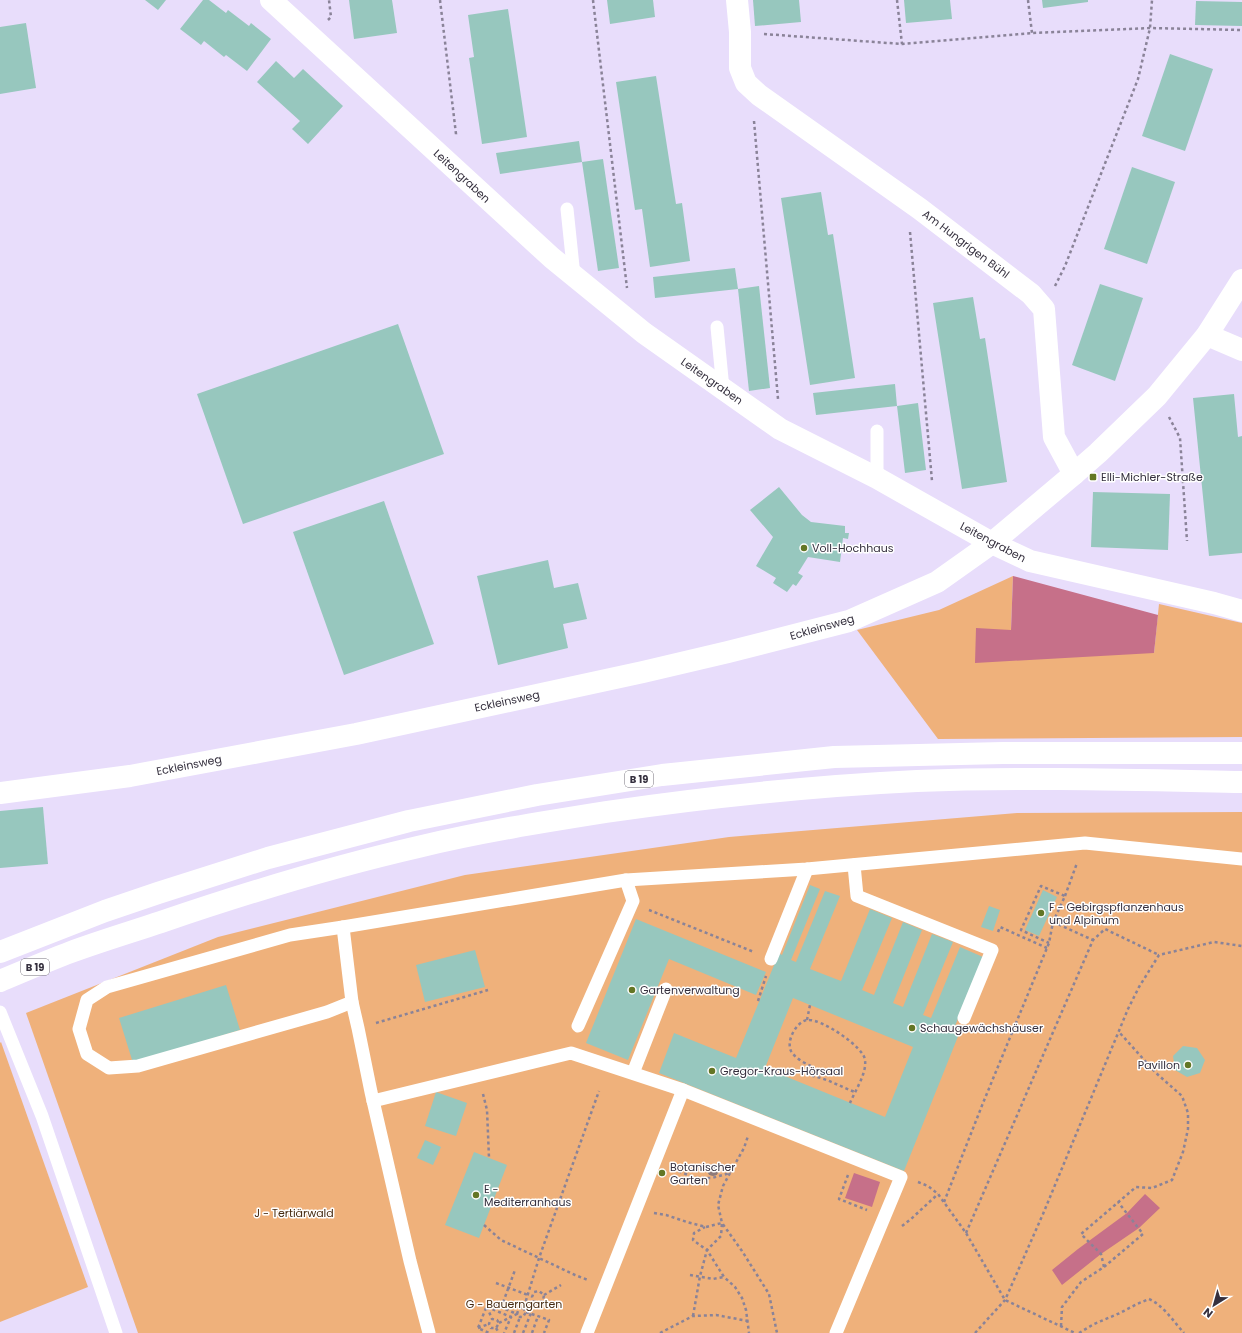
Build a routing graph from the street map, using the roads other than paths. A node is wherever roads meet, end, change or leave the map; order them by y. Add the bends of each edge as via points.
1 (271, 0) edge
2 (737, 0) edge
3 (568, 209) dead end
4 (574, 276) junction
5 (1242, 280) edge
6 (717, 327) dead end
7 (1207, 336) junction
8 (1242, 350) edge
9 (723, 389) junction
10 (877, 430) dead end
11 (1074, 474) junction
12 (876, 478) junction
13 (992, 543) junction
14 (1242, 611) edge
15 (1242, 753) edge
16 (1242, 782) edge
17 (0, 793) edge
18 (1242, 859) edge
19 (854, 865) junction
20 (807, 869) junction
21 (626, 880) junction
22 (343, 927) junction
23 (0, 952) edge
24 (771, 960) road end
25 (0, 981) edge
26 (666, 989) dead end
27 (352, 1002) junction
28 (0, 1012) edge
29 (964, 1018) dead end
30 (578, 1026) dead end
31 (633, 1073) junction
32 (683, 1090) junction
33 (373, 1101) junction
34 (116, 1333) edge
35 (429, 1333) edge
36 (587, 1333) edge
37 (836, 1333) edge

1 - 4 street, Leitengraben
2 - 11 street, Am Hungrigen Bühl via 740,68 752,89 920,209 1032,294 1044,309 1054,437
3 - 4 lane
4 - 9 street, Leitengraben via 644,333
5 - 7 street
6 - 9 lane
7 - 8 street
7 - 11 street via 1158,396
9 - 12 street, Leitengraben via 780,429
10 - 12 lane
11 - 13 street
12 - 13 street, Leitengraben
13 - 14 street, Leitengraben via 1030,561
13 - 17 street, Eckleinsweg via 937,582 849,621 743,648 356,734 130,776
15 - 23 street, B 19 via 1010,752 834,757 662,775 537,794 408,821 268,858 120,906
16 - 25 street, B 19 via 917,781 745,794 535,823 419,847 275,885 70,952
18 - 19 lane via 1085,843
19 - 20 lane
19 - 29 lane via 857,896 992,950
20 - 21 lane
20 - 24 lane
21 - 22 lane
21 - 30 lane via 633,901
22 - 27 lane
22 - 27 lane via 290,935 107,987 87,1000 79,1028 87,1054 109,1068 138,1066 327,1012
26 - 31 lane
27 - 33 lane
28 - 34 lane via 42,1116
31 - 32 lane
31 - 33 lane via 571,1053
32 - 36 lane
32 - 37 lane via 901,1177
33 - 35 lane

